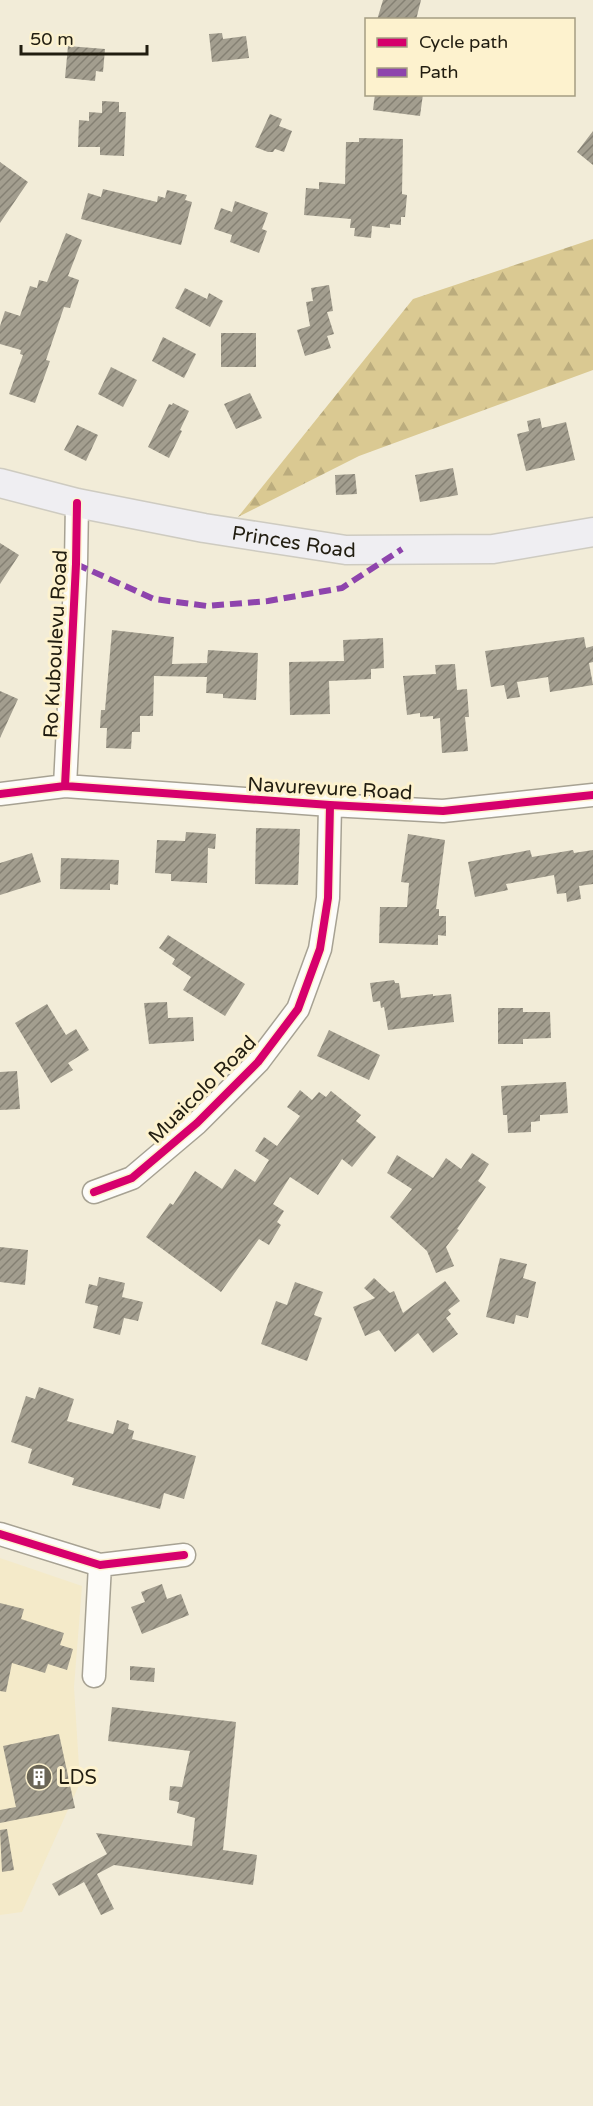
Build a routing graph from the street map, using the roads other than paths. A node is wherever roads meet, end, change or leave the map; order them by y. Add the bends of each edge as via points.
1 (0, 483) edge
2 (77, 504) junction
3 (593, 532) edge
4 (65, 786) junction
5 (0, 794) edge
6 (593, 795) edge
7 (330, 806) junction
8 (94, 1192) dead end
9 (0, 1534) edge
10 (184, 1555) dead end
11 (100, 1565) junction
12 (94, 1676) dead end

1 - 2 main road, Princes Road
2 - 3 main road, Princes Road via 346,550 492,549
2 - 4 street, Ro Kuboulevu Road
4 - 5 street, Navurevure Road
4 - 7 street, Navurevure Road
6 - 7 street, Navurevure Road via 443,811
7 - 8 street, Muaicolo Road via 328,898 320,949 298,1009 258,1062 196,1123 132,1178
9 - 11 street
10 - 11 street
11 - 12 street

